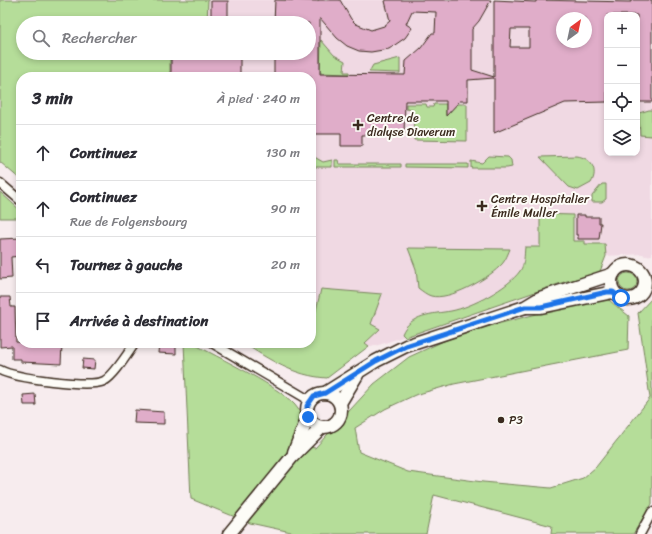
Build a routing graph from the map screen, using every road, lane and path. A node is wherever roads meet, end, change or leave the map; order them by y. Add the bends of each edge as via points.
1 (0, 183) edge
2 (16, 197) edge
3 (613, 274) junction
4 (647, 275) edge
5 (613, 292) junction
6 (525, 307) junction
7 (131, 348) edge
8 (221, 348) edge
9 (0, 370) edge
10 (359, 373) junction
11 (325, 393) junction
12 (309, 400) junction
13 (340, 403) junction
14 (308, 417) junction
15 (322, 427) junction
16 (292, 457) junction
17 (652, 512) edge
18 (229, 534) edge
19 (640, 534) edge

1 - 2 street
3 - 4 main road via 626,265
3 - 5 main road via 610,283
3 - 6 main road via 540,298
4 - 5 main road via 639,295 631,299 621,298
5 - 6 main road via 541,307
6 - 10 main road via 431,336 376,361
7 - 9 street via 108,378 95,384 22,378
8 - 12 street
10 - 11 main road
10 - 13 main road
11 - 12 main road via 319,393
11 - 13 main road
12 - 14 main road via 306,411
13 - 15 main road via 340,417 336,423
14 - 15 main road
14 - 16 main road
15 - 16 main road
16 - 18 main road
17 - 19 street

